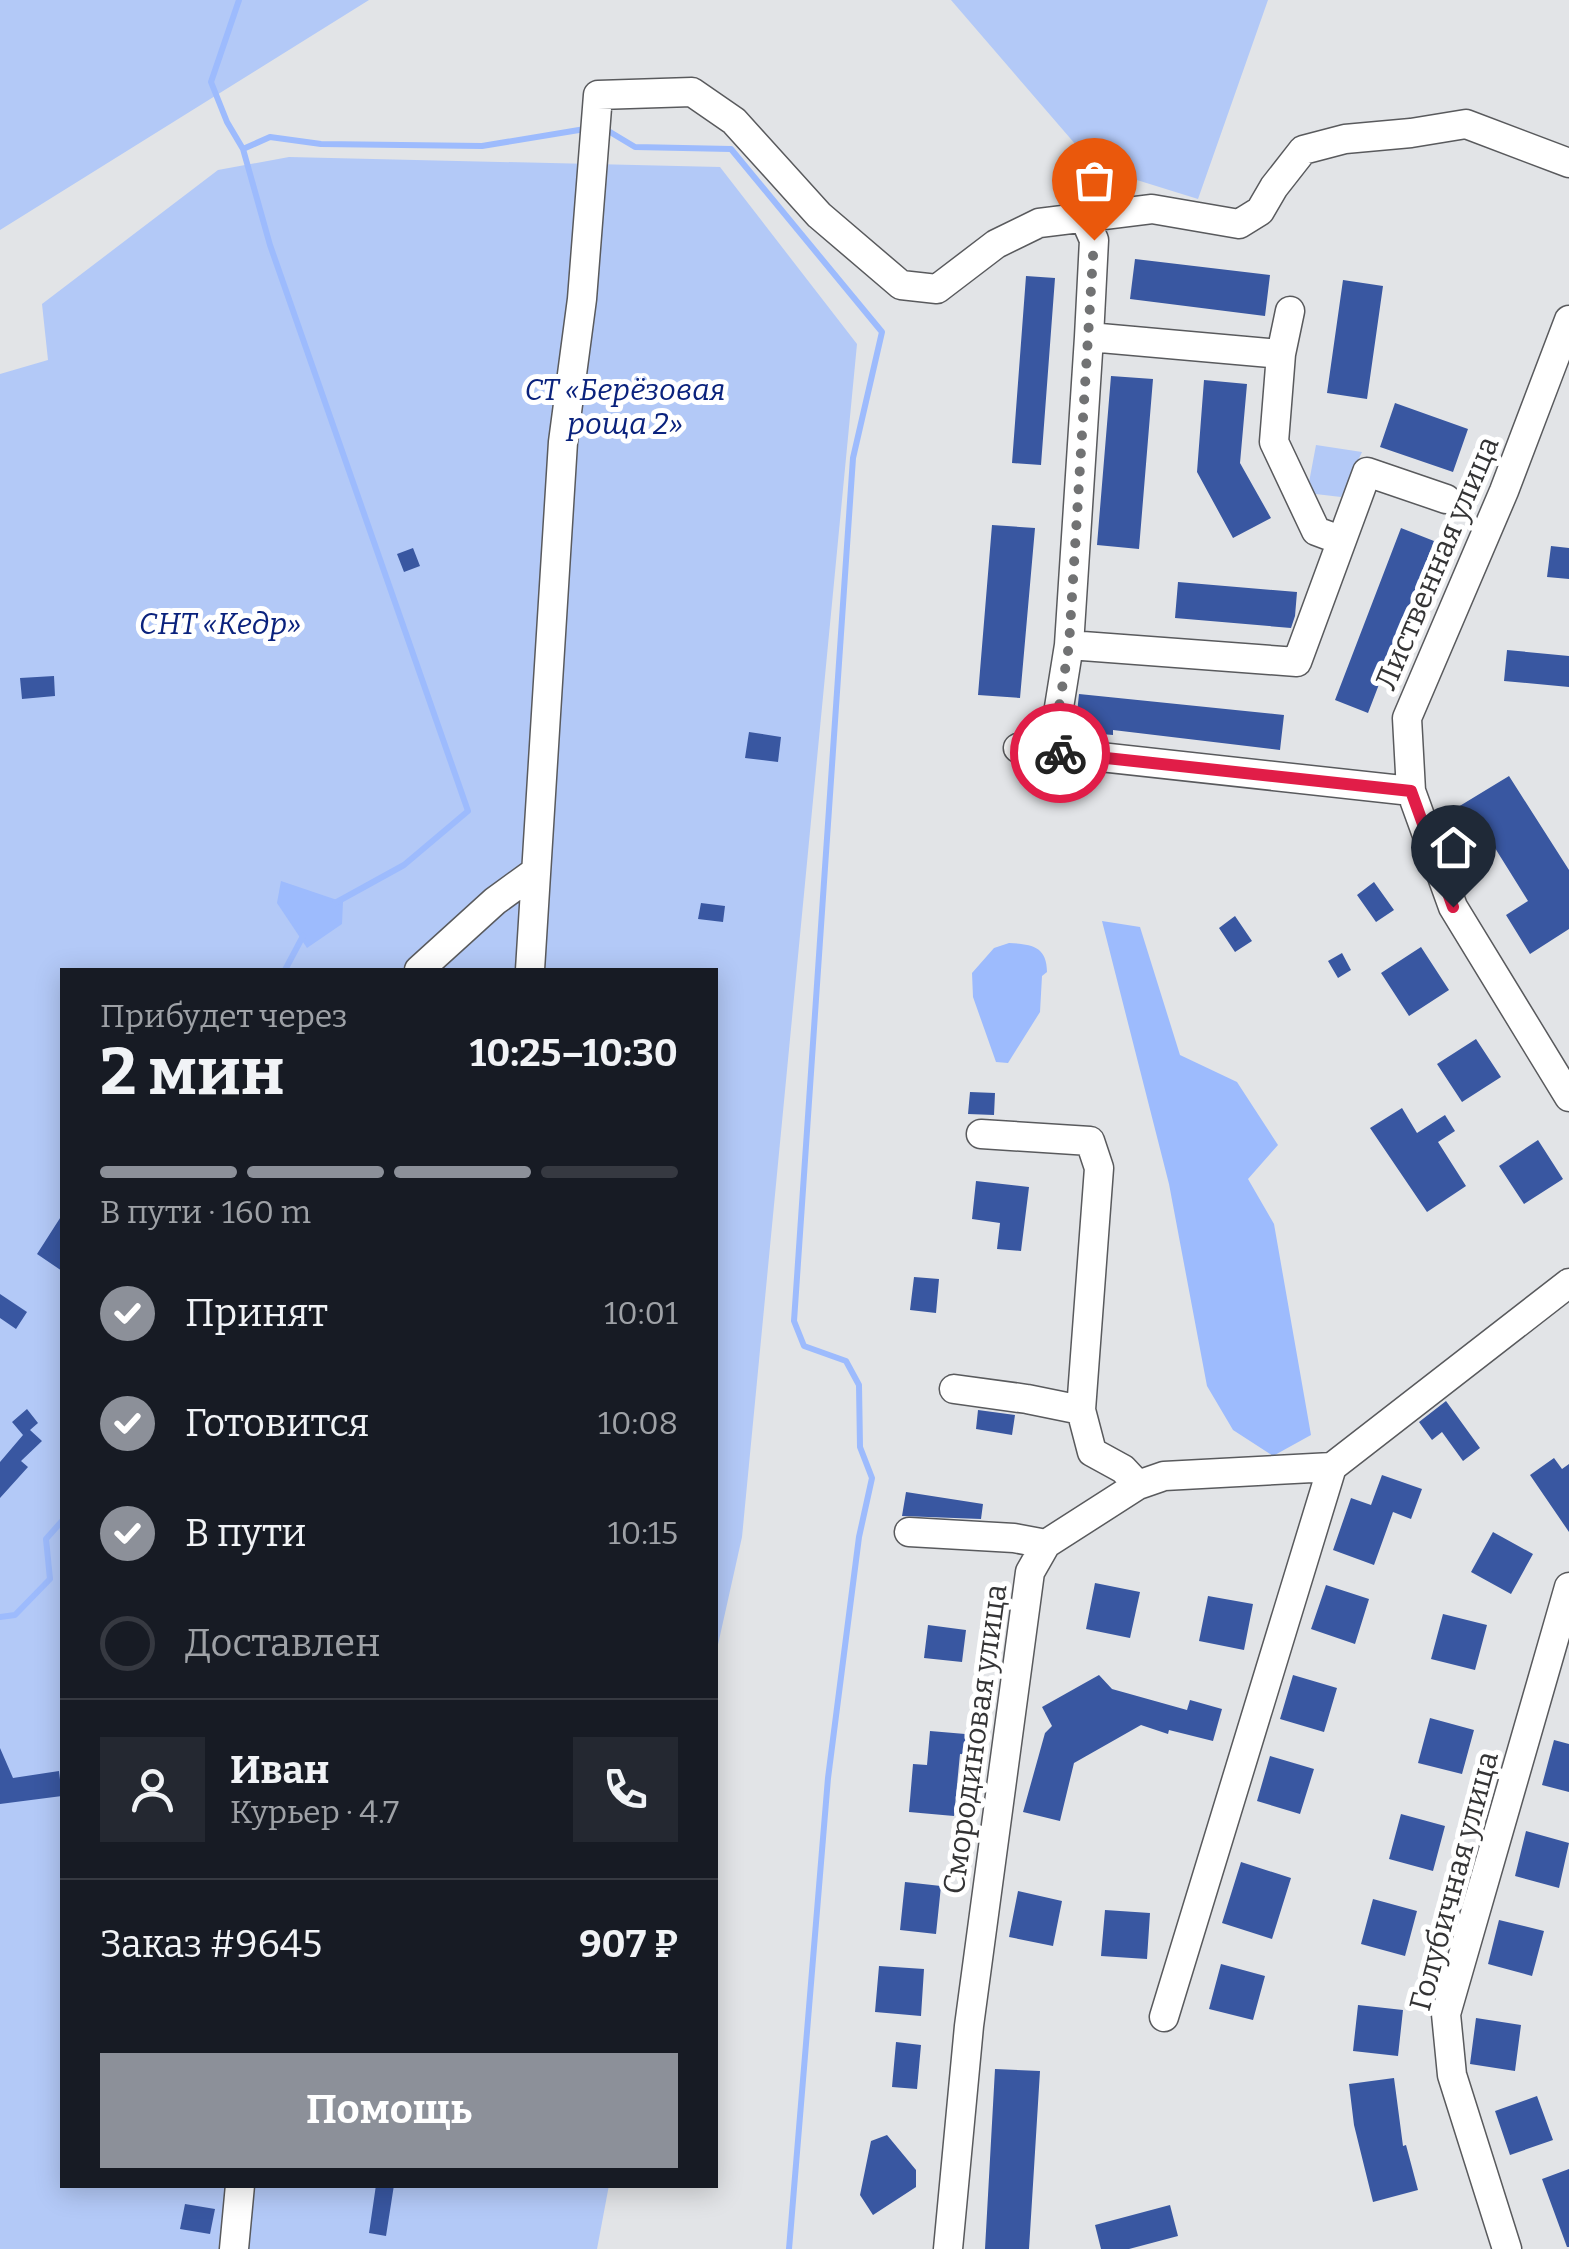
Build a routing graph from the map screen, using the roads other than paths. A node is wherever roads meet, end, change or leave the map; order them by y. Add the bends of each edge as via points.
1 (1569, 163) edge
2 (1084, 217) junction
3 (1290, 311) dead end
4 (1569, 320) edge
5 (1090, 337) junction
6 (1282, 354) junction
7 (1446, 499) dead end
8 (1340, 540) junction
9 (1069, 645) junction
10 (1018, 748) dead end
11 (1055, 753) junction
12 (1411, 791) junction
13 (535, 872) junction
14 (421, 968) edge
15 (530, 968) edge
16 (1569, 1098) edge
17 (981, 1134) dead end
18 (1569, 1283) edge
19 (954, 1390) dead end
20 (1081, 1410) junction
21 (1332, 1467) junction
22 (1138, 1486) junction
23 (909, 1532) dead end
24 (1046, 1544) junction
25 (1569, 1587) edge
26 (1164, 2017) dead end
27 (240, 2188) edge
28 (234, 2249) edge
29 (948, 2249) edge
30 (1507, 2249) edge

1 - 2 street via 1466,124 1345,138 1303,150 1260,211 1239,224 1152,209
2 - 5 street via 1094,240
2 - 13 street via 1039,223 1010,237 937,289 900,285 819,214 734,120 692,92 598,96 563,442
3 - 6 street
4 - 12 street, Лиственная улица via 1407,718
5 - 6 street
5 - 9 street
6 - 8 street via 1274,442 1316,531
7 - 8 street via 1367,472
8 - 9 street via 1297,662
9 - 11 street
10 - 11 street
11 - 12 street
12 - 16 street, Лиственная улица via 1453,907
13 - 14 street via 494,900
13 - 15 street
17 - 20 street via 1090,1141 1095,1154 1100,1168
18 - 21 street
19 - 20 street
20 - 22 street via 1092,1452
21 - 22 street via 1164,1476
21 - 26 street
22 - 24 street
23 - 24 street
24 - 29 street, Смородиновая улица via 1030,1572 969,2026
25 - 30 street, Голубичная улица via 1446,2014 1452,2074
27 - 28 street

